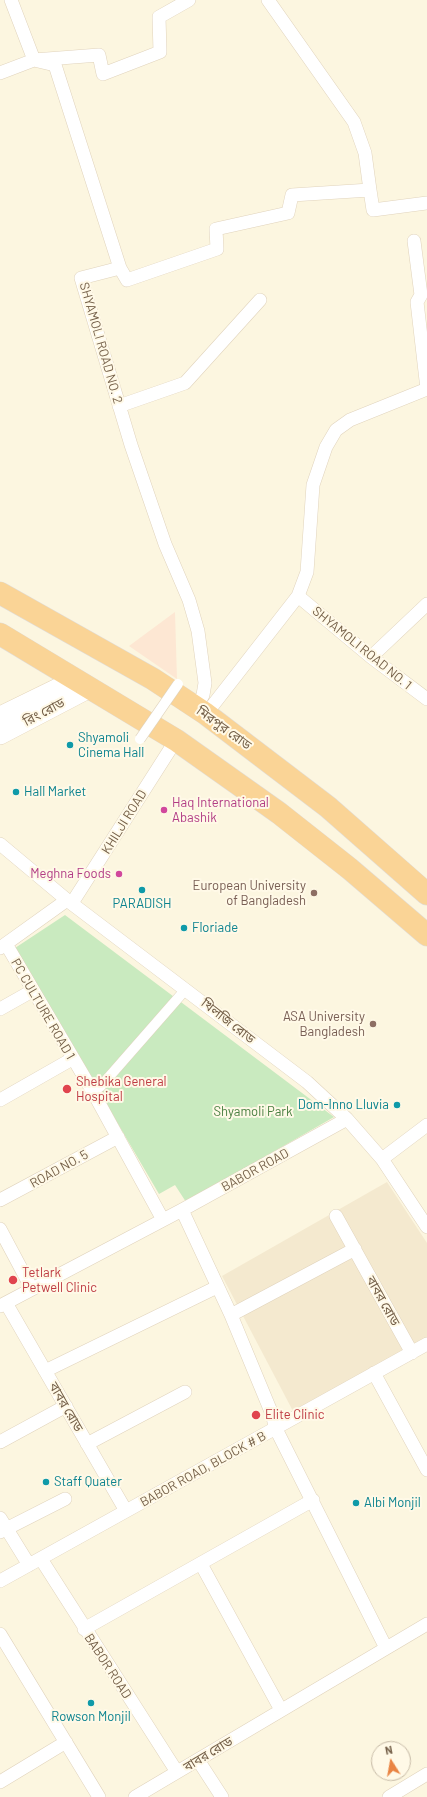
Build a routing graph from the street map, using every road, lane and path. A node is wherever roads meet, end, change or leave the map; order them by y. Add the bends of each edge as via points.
1 (11, 0) edge
2 (189, 0) edge
3 (268, 0) edge
4 (34, 60) junction
5 (0, 73) edge
6 (370, 190) junction
7 (427, 203) edge
8 (414, 241) dead end
9 (120, 268) junction
10 (260, 300) dead end
11 (427, 389) edge
12 (120, 406) junction
13 (0, 593) edge
14 (298, 596) junction
15 (427, 604) edge
16 (0, 634) edge
17 (371, 657) junction
18 (81, 684) junction
19 (178, 684) dead end
20 (427, 699) edge
21 (201, 711) junction
22 (0, 716) edge
23 (145, 731) junction
24 (0, 735) edge
25 (176, 740) junction
26 (3, 851) edge
27 (427, 894) edge
28 (69, 902) junction
29 (427, 935) edge
30 (3, 946) edge
31 (186, 989) junction
32 (32, 991) junction
33 (0, 1009) edge
34 (72, 1059) junction
35 (93, 1092) junction
36 (0, 1100) edge
37 (347, 1119) junction
38 (427, 1125) edge
39 (118, 1136) junction
40 (382, 1159) junction
41 (0, 1200) edge
42 (182, 1210) junction
43 (336, 1216) dead end
44 (163, 1220) junction
45 (427, 1227) edge
46 (0, 1229) edge
47 (354, 1249) junction
48 (217, 1287) junction
49 (32, 1289) junction
50 (3, 1304) edge
51 (231, 1315) junction
52 (427, 1344) edge
53 (412, 1353) junction
54 (45, 1371) junction
55 (374, 1373) junction
56 (185, 1392) dead end
57 (66, 1406) junction
58 (276, 1429) junction
59 (0, 1442) edge
60 (87, 1444) junction
61 (427, 1470) edge
62 (65, 1499) dead end
63 (313, 1500) junction
64 (126, 1511) junction
65 (2, 1526) edge
66 (41, 1559) junction
67 (201, 1564) junction
68 (29, 1566) junction
69 (0, 1581) edge
70 (427, 1624) edge
71 (84, 1629) junction
72 (0, 1634) edge
73 (386, 1648) junction
74 (4, 1649) edge
75 (281, 1710) junction
76 (66, 1742) junction
77 (198, 1760) junction
78 (177, 1772) junction
79 (427, 1774) edge
80 (0, 1782) edge
81 (99, 1797) edge
82 (135, 1797) edge
83 (222, 1797) edge
84 (389, 1797) edge

1 - 4 street
2 - 4 street via 159,18 160,52 103,74 99,55
3 - 6 street via 354,122 365,153
4 - 5 street
4 - 9 street via 55,65
6 - 7 street via 373,210
6 - 9 street via 292,195 288,213 216,229 217,249 127,280
8 - 11 street via 421,295 417,302
9 - 12 street, SHYAMOLI ROAD NO. 2 via 81,278
10 - 12 street via 185,383
11 - 14 street via 350,420 336,430 326,447 313,485 307,572
12 - 21 street, SHYAMOLI ROAD NO. 2 via 165,544 189,600 198,631 205,683
13 - 21 highway, মিরপুর রোড via 154,679
14 - 17 street, SHYAMOLI ROAD NO. 1
14 - 21 street
15 - 17 street
16 - 18 highway
17 - 20 street, SHYAMOLI ROAD NO. 1
18 - 22 main road, রিং রোড
18 - 23 highway
18 - 24 main road, রিং রোড
19 - 23 street, bridge
21 - 27 highway, মিরপুর রোড via 328,807
23 - 25 highway
25 - 28 street, KHILJI ROAD
25 - 29 highway via 279,813
26 - 28 street, খিলজি রোড
28 - 30 street
28 - 31 street, খিলজি রোড
30 - 32 street, PC CULTURE ROAD 1
31 - 35 street via 102,1086
31 - 37 street, খিলজি রোড via 308,1082
32 - 33 street
32 - 34 street, PC CULTURE ROAD 1
34 - 35 street, PC CULTURE ROAD 1
34 - 36 street
35 - 39 street, PC CULTURE ROAD 1
37 - 40 street, খিলজি রোড
37 - 42 street, BABOR ROAD
38 - 40 street
39 - 41 street, ROAD NO. 5
39 - 44 street, PC CULTURE ROAD 1
40 - 45 street, খিলজি রোড
42 - 44 street, BABOR ROAD
42 - 48 street
43 - 47 street, বাবর রোড
44 - 49 street, BABOR ROAD
46 - 49 street
47 - 51 street
47 - 53 street, বাবর রোড
48 - 51 street
48 - 54 street
49 - 50 street, BABOR ROAD
50 - 54 street, বাবর রোড
51 - 58 street
52 - 53 street, BABOR ROAD, BLOCK # B
53 - 55 street, BABOR ROAD, BLOCK # B
54 - 57 street, বাবর রোড
55 - 58 street, BABOR ROAD, BLOCK # B
55 - 61 street
56 - 60 street
57 - 59 street
57 - 60 street, বাবর রোড
58 - 63 street
58 - 64 street, BABOR ROAD, BLOCK # B
60 - 64 street, বাবর রোড
62 - 65 street
63 - 67 street
63 - 73 street
64 - 66 street, BABOR ROAD, BLOCK # B
65 - 68 street
66 - 68 street, BABOR ROAD, BLOCK # B
66 - 71 street, BABOR ROAD
67 - 71 street
67 - 75 street
68 - 69 street, BABOR ROAD, BLOCK # B
70 - 73 street, বাবর রোড
71 - 78 street, BABOR ROAD
72 - 74 street
73 - 75 street, বাবর রোড
74 - 76 street
75 - 77 street, বাবর রোড
76 - 80 street
76 - 81 street
77 - 78 street, বাবর রোড
77 - 83 street
78 - 82 street, বাবর রোড
79 - 84 street

